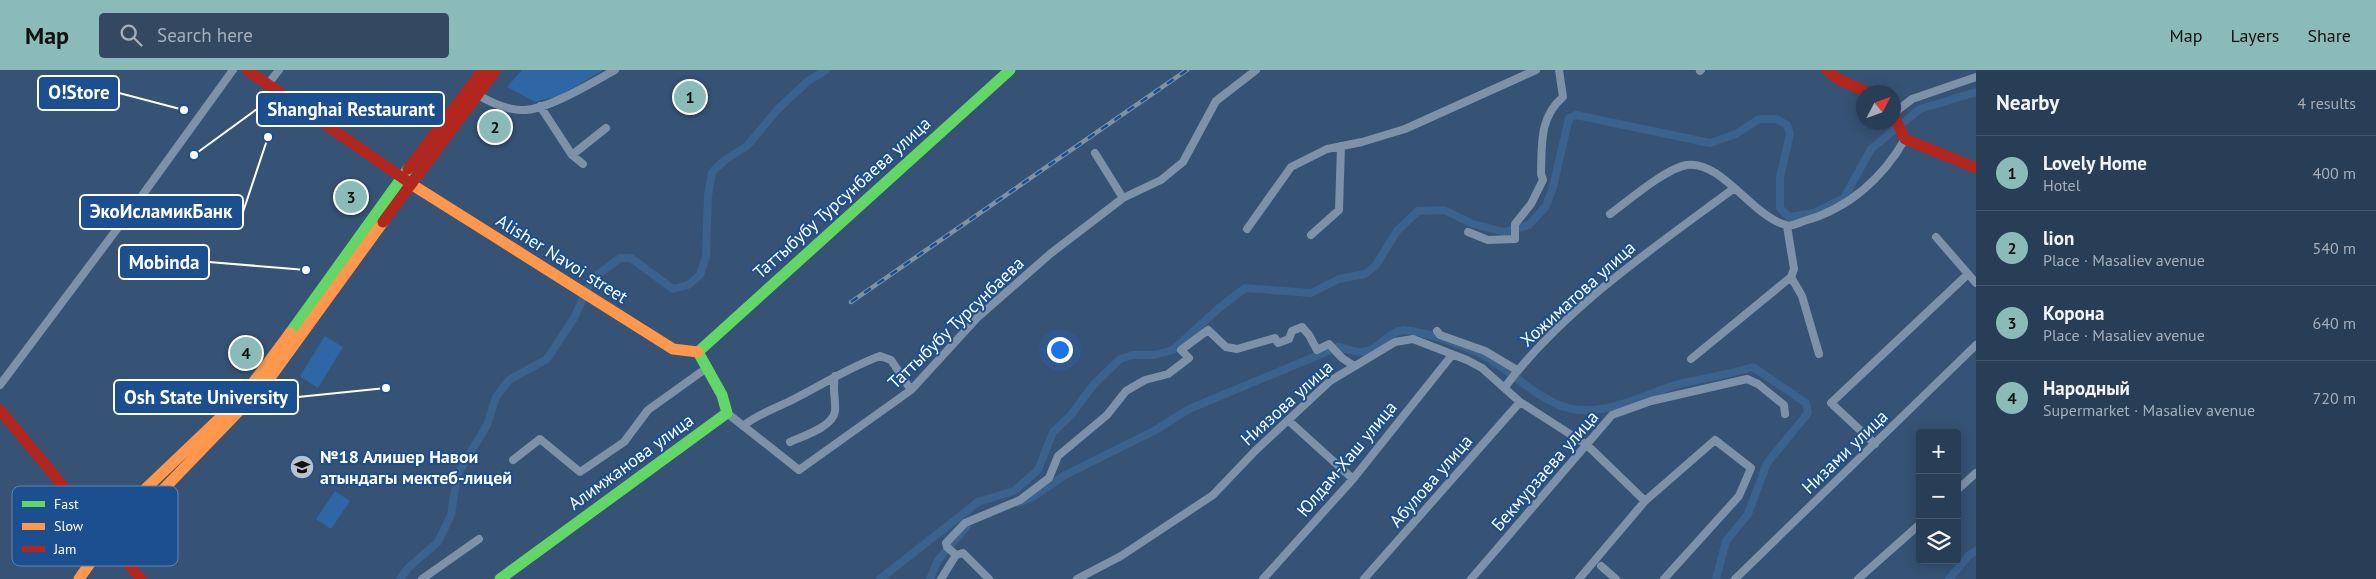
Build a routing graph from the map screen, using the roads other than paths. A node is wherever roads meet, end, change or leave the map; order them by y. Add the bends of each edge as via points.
1 (233, 70) edge
2 (247, 70) edge
3 (279, 70) edge
4 (483, 70) edge
5 (496, 70) edge
6 (615, 70) edge
7 (1010, 70) edge
8 (1256, 70) edge
9 (1536, 70) edge
10 (1559, 70) edge
11 (1827, 70) edge
12 (1973, 70) edge
13 (1976, 76) edge
14 (268, 84) junction
15 (1856, 87) edge
16 (478, 95) junction
17 (540, 106) junction
18 (1901, 109) edge
19 (606, 128) dead end
20 (1901, 130) edge
21 (1904, 136) junction
22 (1341, 146) junction
23 (1096, 153) dead end
24 (572, 155) junction
25 (583, 164) dead end
26 (1976, 168) edge
27 (407, 181) junction
28 (1734, 189) junction
29 (1123, 198) junction
30 (1610, 214) dead end
31 (1787, 226) junction
32 (1247, 229) dead end
33 (1468, 232) dead end
34 (1311, 235) dead end
35 (1936, 237) dead end
36 (1968, 274) junction
37 (1791, 277) junction
38 (1976, 283) edge
39 (1437, 331) dead end
40 (1976, 346) edge
41 (698, 352) junction
42 (1819, 354) dead end
43 (1452, 355) junction
44 (1691, 359) dead end
45 (1354, 366) junction
46 (708, 367) junction
47 (1516, 372) junction
48 (835, 376) junction
49 (1507, 384) junction
50 (0, 386) edge
51 (911, 390) junction
52 (1520, 402) junction
53 (0, 410) edge
54 (727, 413) junction
55 (1785, 414) dead end
56 (1289, 421) junction
57 (744, 426) junction
58 (790, 442) dead end
59 (1874, 444) junction
60 (1587, 446) junction
61 (512, 460) dead end
62 (1976, 473) edge
63 (1353, 478) junction
64 (63, 486) edge
65 (167, 486) edge
66 (1961, 486) edge
67 (1644, 501) junction
68 (1916, 528) edge
69 (479, 539) dead end
70 (951, 551) junction
71 (87, 566) edge
72 (130, 566) edge
73 (1601, 566) dead end
74 (78, 579) edge
75 (141, 579) edge
76 (422, 579) edge
77 (500, 579) edge
78 (941, 579) edge
79 (989, 579) edge
80 (1077, 579) edge
81 (1263, 579) edge
82 (1364, 579) edge
83 (1471, 579) edge
84 (1579, 579) edge
85 (1616, 579) edge
86 (1664, 579) edge
87 (1735, 579) edge
88 (1858, 579) edge

1 - 50 street
2 - 14 street
3 - 14 street
4 - 27 street
5 - 16 street
6 - 17 street
7 - 41 street, Таттыбубу Турсунбаева улица
8 - 29 street, Таттыбубу Турсунбаева via 1216,101 1183,162 1161,180
9 - 22 street via 1405,129
10 - 33 street via 1563,97 1552,106 1542,132 1543,180 1531,204 1515,224 1515,239 1488,240
11 - 15 street
12 - 13 street
13 - 18 street via 1912,99
14 - 27 street, Alisher Navoi street
16 - 17 street via 523,110
16 - 27 street
17 - 24 street
19 - 24 street
20 - 21 street
21 - 26 street
21 - 31 street via 1893,160 1847,203 1816,219
22 - 32 street via 1327,149 1291,167
22 - 34 street via 1339,210
23 - 29 street
24 - 25 street
27 - 41 street, Alisher Navoi street via 673,349
27 - 65 street via 267,382
28 - 30 street via 1709,169 1688,165 1673,169
28 - 31 street
28 - 47 street, Хожиматова улица via 1580,307
29 - 51 street, Таттыбубу Турсунбаева via 1050,254 977,318
31 - 37 street via 1794,270
35 - 36 street
36 - 38 street
36 - 59 street via 1831,403
37 - 42 street via 1802,296
37 - 44 street
39 - 47 street, Хожиматова улица via 1440,335 1485,351
40 - 59 street, Низами улица
41 - 46 street
43 - 45 street, Ниязова улица via 1413,339 1395,342
43 - 49 street, Ниязова улица via 1467,360
43 - 63 street, Юлдам-Хаш улица
45 - 56 street, Ниязова улица via 1330,381
45 - 70 street via 1329,344 1316,350 1302,327 1292,331 1289,339 1278,343 1275,338 1236,349 1226,347 1208,330 1181,350 1189,358 1168,374 1145,380 1126,391 1106,416 1058,456 1049,478 1020,500 965,523 946,543
46 - 54 street
46 - 61 street via 648,410 624,442 580,472 540,439
47 - 49 street
48 - 51 street via 886,356
48 - 57 street
48 - 58 street via 832,419
49 - 52 street, Ниязова улица
51 - 57 street, Таттыбубу Турсунбаева via 799,470
52 - 60 street, Ниязова улица
52 - 82 street, Абулова улица
53 - 64 street
54 - 57 street, Таттыбубу Турсунбаева
54 - 77 street, Алимжанова улица
55 - 60 street, Бекмурзаева улица via 1784,406 1747,379 1651,401 1612,415
56 - 63 street
56 - 80 street, Ниязова улица via 1213,495 1121,556
59 - 87 street, Низами улица
60 - 67 street, Ниязова улица
60 - 83 street, Бекмурзаева улица
62 - 66 street
63 - 81 street, Юлдам-Хаш улица
67 - 84 street
67 - 86 street via 1715,440 1751,468 1739,496
68 - 88 street
69 - 76 street
70 - 78 street
70 - 79 street via 963,554
71 - 74 street
72 - 75 street
73 - 85 street

